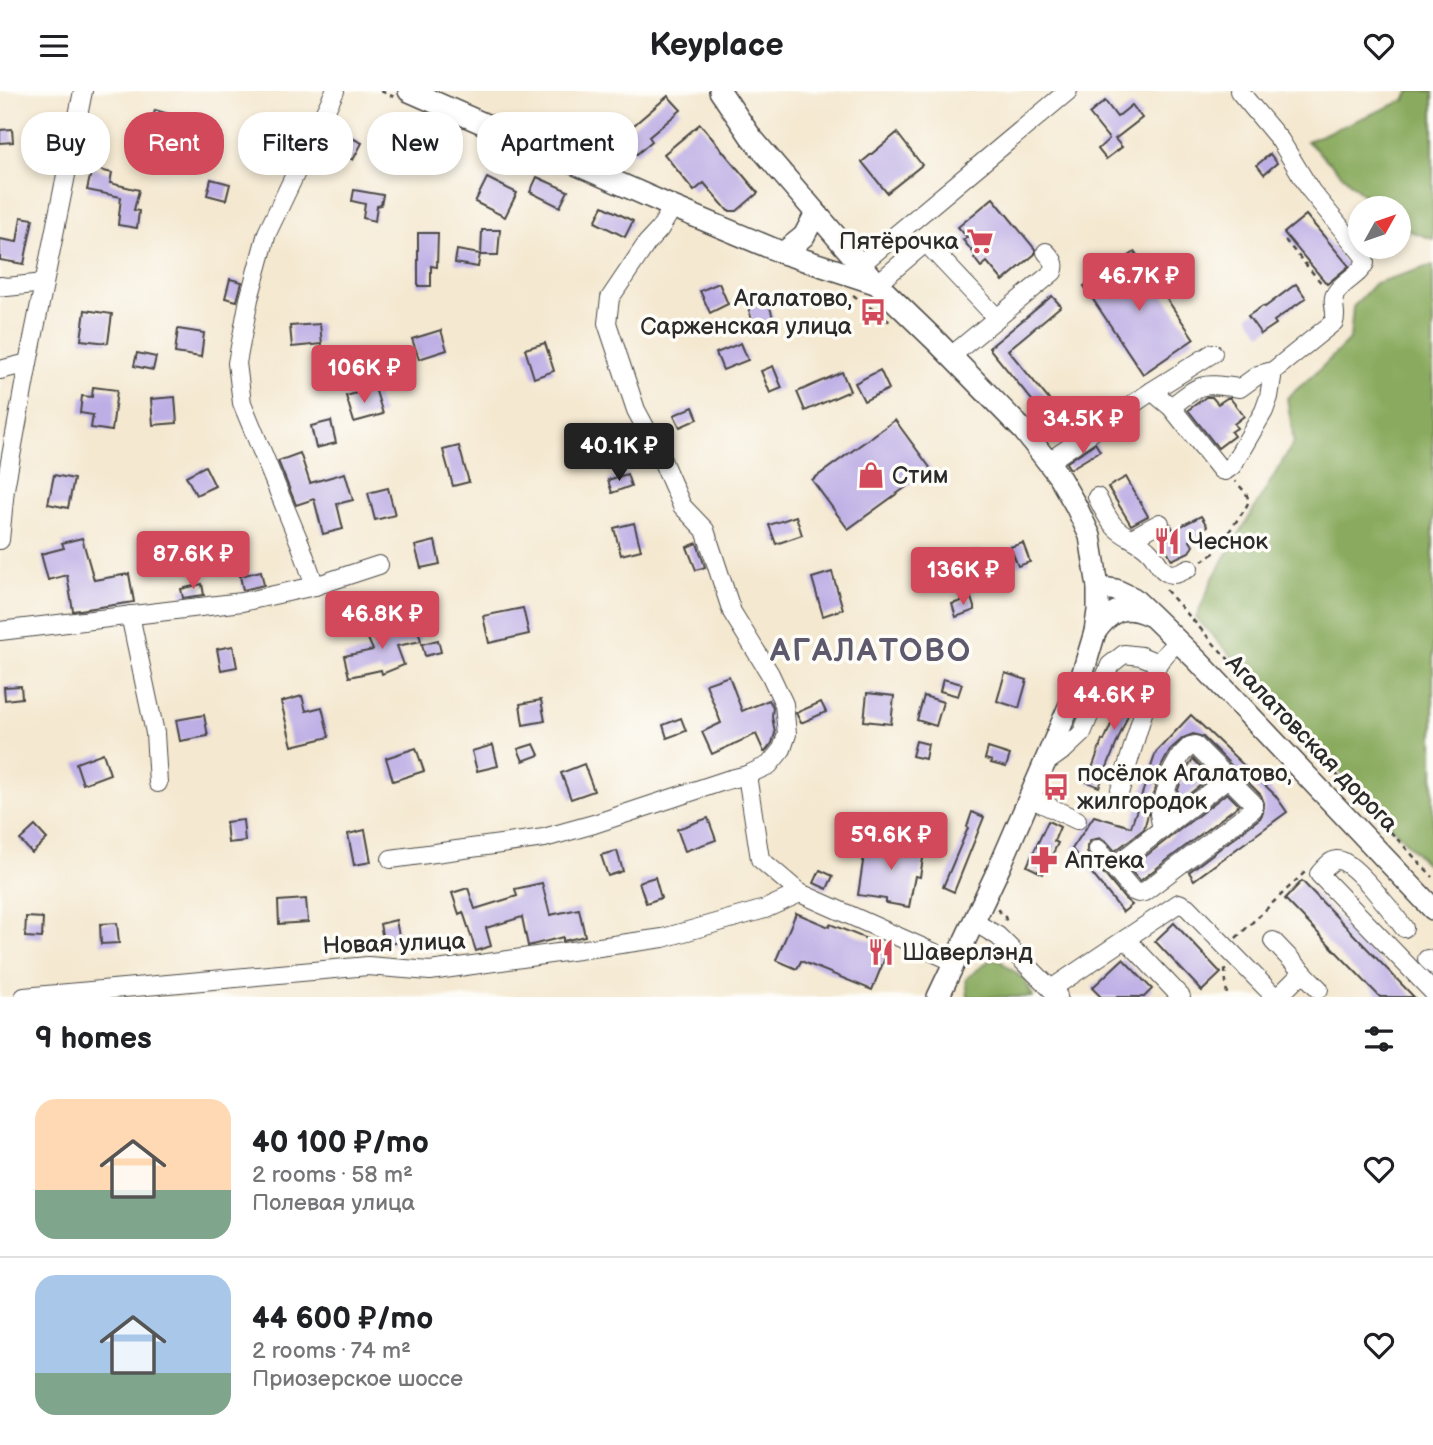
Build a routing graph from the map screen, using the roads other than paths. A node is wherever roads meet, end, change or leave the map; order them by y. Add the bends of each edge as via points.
1 (83, 91) edge
2 (335, 91) edge
3 (408, 91) edge
4 (720, 91) edge
5 (1068, 91) edge
6 (1238, 91) edge
7 (673, 208) junction
8 (816, 213) junction
9 (1046, 252) dead end
10 (783, 253) junction
11 (860, 265) junction
12 (44, 283) junction
13 (877, 284) junction
14 (0, 286) edge
15 (997, 318) junction
16 (1213, 353) dead end
17 (951, 356) junction
18 (28, 363) junction
19 (0, 370) edge
20 (1273, 371) junction
21 (1152, 391) junction
22 (1171, 407) junction
23 (1048, 463) junction
24 (1097, 497) dead end
25 (1160, 523) dead end
26 (1112, 525) junction
27 (1090, 536) junction
28 (1132, 538) junction
29 (0, 540) edge
30 (379, 565) dead end
31 (1189, 568) road end
32 (315, 586) junction
33 (1098, 587) junction
34 (130, 615) junction
35 (1151, 615) junction
36 (0, 631) edge
37 (1095, 632) junction
38 (1177, 641) junction
39 (1158, 663) junction
40 (1044, 764) junction
41 (747, 775) junction
42 (1228, 778) junction
43 (158, 783) dead end
44 (1030, 797) junction
45 (1118, 797) dead end
46 (1077, 820) dead end
47 (1162, 829) junction
48 (1098, 849) dead end
49 (391, 859) dead end
50 (1113, 867) junction
51 (1404, 877) junction
52 (1160, 880) junction
53 (800, 893) junction
54 (1381, 898) junction
55 (1179, 903) junction
56 (1433, 909) edge
57 (974, 922) junction
58 (1404, 928) dead end
59 (1126, 939) junction
60 (1273, 941) dead end
61 (955, 962) junction
62 (1303, 972) junction
63 (216, 988) edge
64 (1319, 989) dead end
65 (1433, 992) edge
66 (1055, 993) edge
67 (1172, 994) edge
68 (24, 997) edge
69 (939, 997) edge
70 (1277, 997) edge

1 - 12 street
2 - 32 street via 267,233 237,363 242,403
3 - 7 main road
4 - 8 main road via 751,137
5 - 11 street
6 - 20 street via 1280,140 1365,263 1336,291 1334,322
7 - 10 main road
7 - 41 street via 610,298 607,323 636,410 682,506 705,530 732,612 784,704 782,749 769,765
8 - 10 main road via 804,236
8 - 11 main road
9 - 15 street via 1054,261 1053,272
10 - 13 main road
11 - 13 main road
12 - 14 street
12 - 18 street
13 - 15 street via 928,244
13 - 17 main road
15 - 17 street
16 - 21 street
17 - 23 main road via 1024,431
18 - 19 street
18 - 29 street
20 - 22 street via 1240,388 1197,387
20 - 22 street via 1264,411 1225,471
21 - 22 street
21 - 23 street
23 - 27 main road
24 - 26 street
25 - 28 street
26 - 27 street
26 - 28 street
27 - 33 main road
28 - 31 street via 1170,574
30 - 32 street
32 - 34 street via 242,602
33 - 35 main road, Агалатовская дорога via 1133,598
33 - 37 main road
34 - 36 street
34 - 43 street via 155,733
35 - 37 main road via 1124,608
35 - 38 main road, Агалатовская дорога
37 - 40 main road via 1081,678
38 - 39 street
38 - 51 main road, Агалатовская дорога
39 - 40 street via 1124,654 1110,665 1082,733
39 - 45 street
40 - 44 main road
41 - 49 street via 544,838
41 - 53 street via 760,859
42 - 47 street
42 - 47 street via 1195,745 1190,746 1172,771 1159,814
42 - 52 street via 1253,803 1252,809
44 - 46 street
44 - 57 main road
47 - 50 street
48 - 50 street
50 - 52 street via 1138,893
51 - 54 street
51 - 56 main road, Агалатовская дорога
52 - 55 street
53 - 61 street
53 - 63 street, Новая улица via 765,909 663,938 430,971 368,966
54 - 58 street
54 - 65 street via 1346,862 1331,862 1319,874
55 - 59 street
55 - 70 street
57 - 61 main road
57 - 66 street via 998,936
59 - 66 street
59 - 67 street
60 - 62 street
61 - 69 main road
62 - 64 street
62 - 70 street
63 - 68 street, Новая улица

